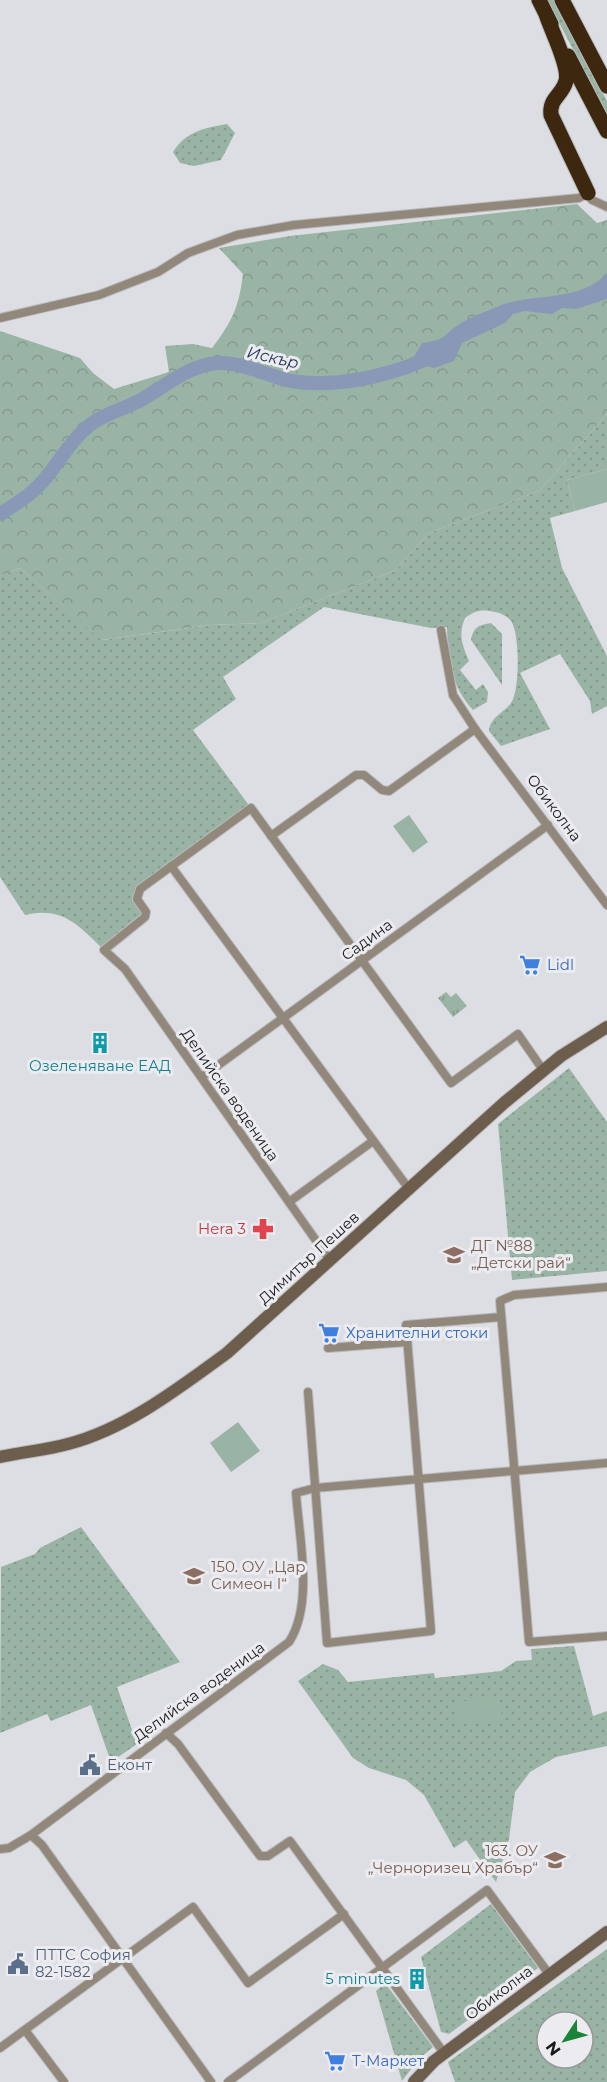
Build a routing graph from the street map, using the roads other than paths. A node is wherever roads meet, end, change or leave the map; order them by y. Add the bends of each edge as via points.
1 (538, 0) edge
2 (562, 0) edge
3 (547, 17) junction
4 (607, 86) edge
5 (560, 92) junction
6 (607, 131) edge
7 (588, 194) junction
8 (607, 207) edge
9 (0, 318) edge
10 (441, 630) dead end
11 (475, 729) junction
12 (548, 825) junction
13 (271, 836) junction
14 (171, 866) junction
15 (607, 905) edge
16 (362, 961) junction
17 (283, 1018) junction
18 (607, 1027) edge
19 (543, 1070) junction
20 (202, 1077) junction
21 (373, 1141) junction
22 (409, 1189) junction
23 (289, 1202) junction
24 (329, 1259) junction
25 (607, 1287) edge
26 (501, 1317) junction
27 (407, 1342) junction
28 (328, 1348) dead end
29 (308, 1392) dead end
30 (0, 1457) edge
31 (607, 1463) edge
32 (515, 1471) junction
33 (418, 1479) junction
34 (315, 1488) junction
35 (607, 1636) edge
36 (166, 1733) junction
37 (31, 1835) junction
38 (0, 1849) edge
39 (344, 1914) junction
40 (607, 1932) edge
41 (123, 1958) junction
42 (383, 1967) junction
43 (549, 1974) junction
44 (25, 2030) junction
45 (0, 2048) edge
46 (444, 2053) junction
47 (64, 2082) edge
48 (211, 2082) edge
49 (228, 2082) edge
50 (414, 2082) edge

1 - 3 highway
2 - 4 highway
3 - 5 highway via 567,71
3 - 6 highway
5 - 6 highway via 575,94
5 - 7 highway via 551,104 551,115
7 - 8 street
7 - 9 street via 579,198 294,225 237,235 188,253 150,275 99,296
10 - 11 street, Обиколна via 453,695
11 - 12 street, Обиколна
11 - 13 street via 394,789 382,790 364,775 357,775
12 - 15 street, Обиколна
12 - 16 street, Садина
13 - 14 street via 251,808
13 - 16 street
14 - 17 street
14 - 20 street, Делийска воденица via 140,889 136,899 146,912 145,917 105,950 125,969
16 - 17 street, Садина
16 - 19 street via 451,1083 518,1034
17 - 20 street, Садина
17 - 21 street
18 - 19 main road, Димитър Пешев
19 - 22 main road, Димитър Пешев
20 - 23 street, Делийска воденица
21 - 22 street
21 - 23 street
22 - 24 main road, Димитър Пешев
23 - 24 street, Делийска воденица
24 - 30 main road, Димитър Пешев via 227,1353 165,1396 108,1429 69,1444
25 - 26 street via 514,1295 500,1301
26 - 27 street via 406,1324
26 - 32 street
27 - 28 street
27 - 33 street
29 - 34 street
31 - 32 street
32 - 33 street
32 - 35 street via 529,1642
33 - 34 street
33 - 34 street via 431,1631 327,1643
34 - 36 street, Делийска воденица via 296,1493 303,1597 298,1628 278,1651
36 - 37 street, Делийска воденица
36 - 39 street via 258,1854 268,1856 290,1841
37 - 38 street, Делийска воденица
37 - 41 street
39 - 41 street via 248,1983 193,1907
39 - 42 street
40 - 43 main road, Обиколна
41 - 44 street
41 - 48 street
42 - 43 street via 487,1890
42 - 46 street
42 - 49 street
43 - 46 main road, Обиколна
44 - 45 street
44 - 47 street
46 - 50 main road, Обиколна

